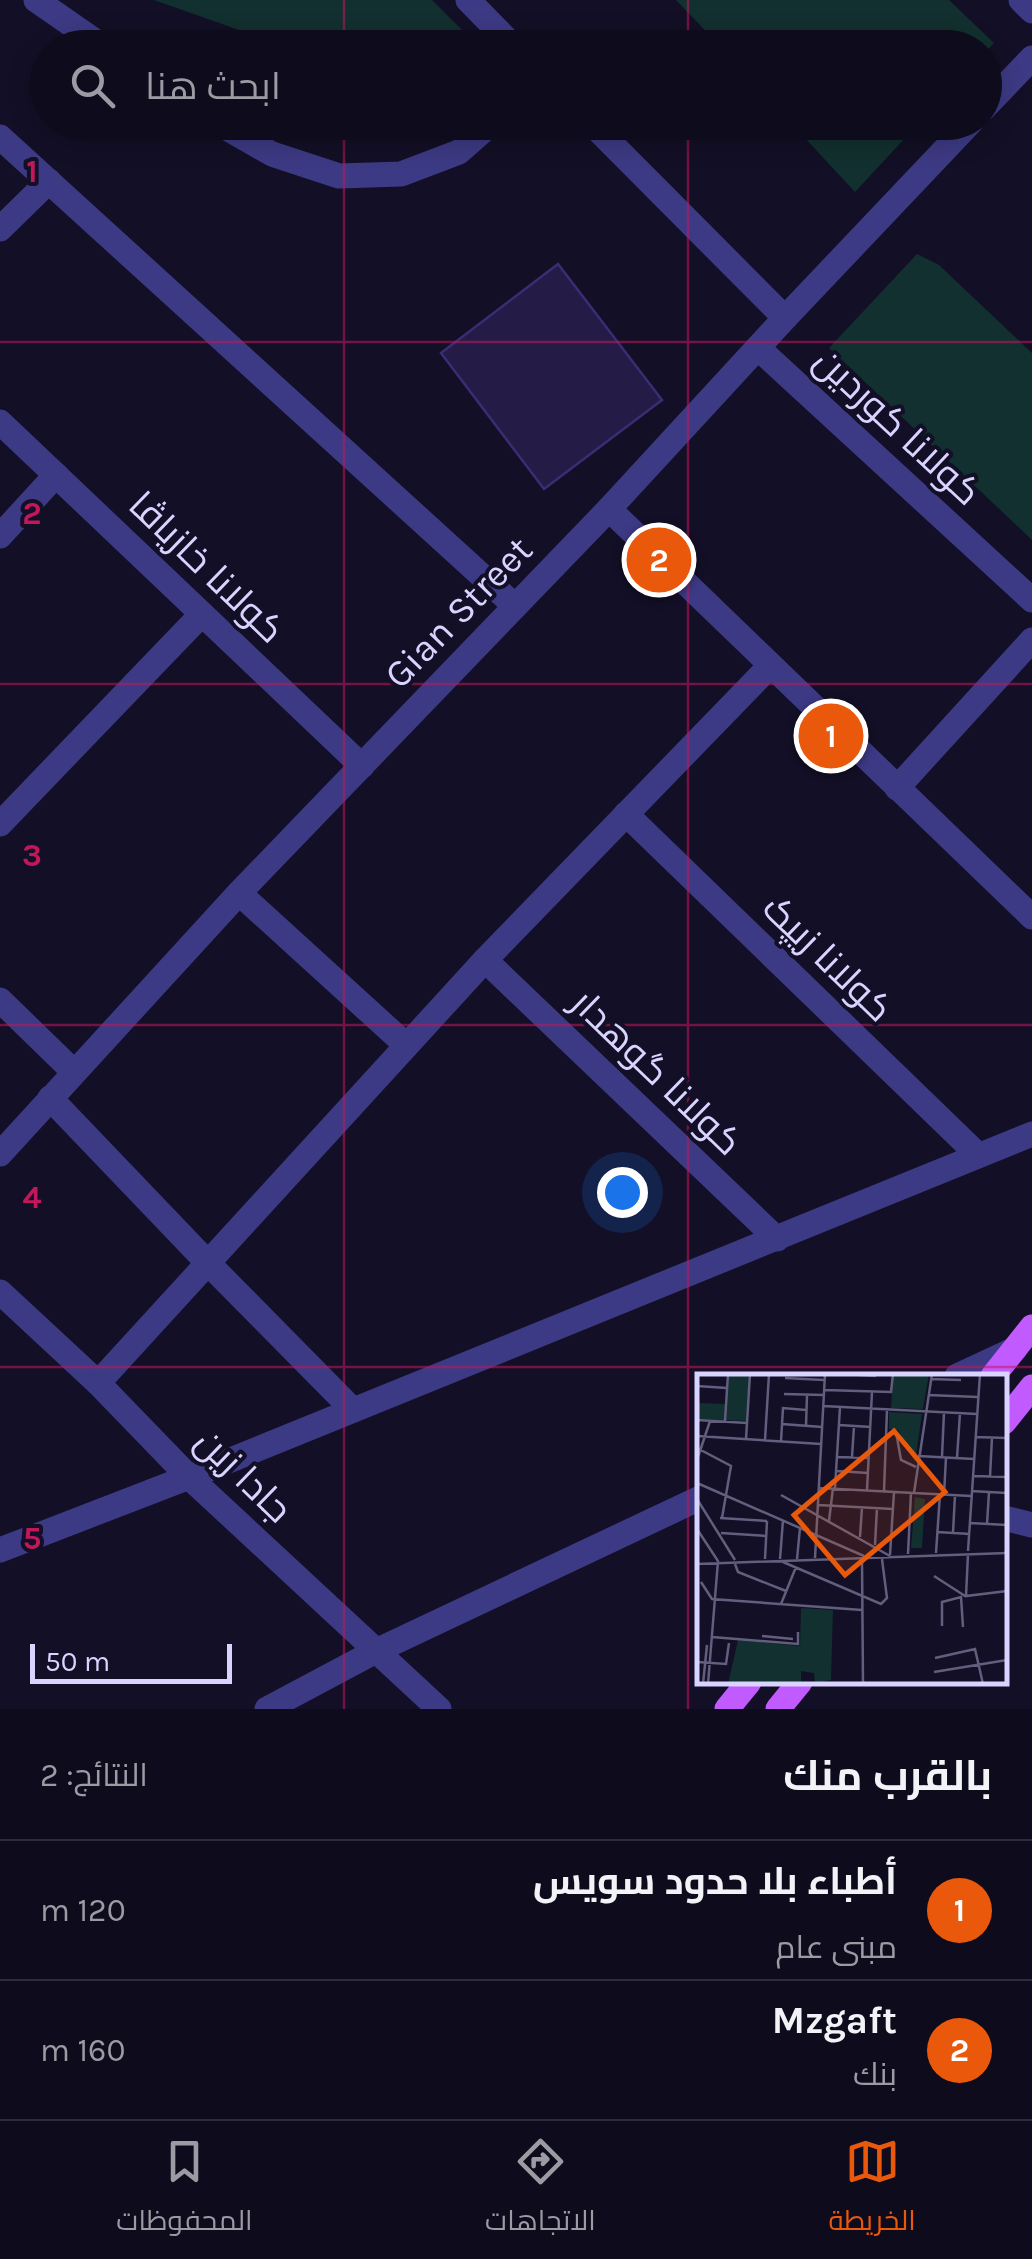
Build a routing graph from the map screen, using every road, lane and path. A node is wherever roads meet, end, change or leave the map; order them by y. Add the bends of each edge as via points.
1 (36, 0) edge
2 (468, 0) edge
3 (1021, 0) edge
4 (1032, 11) edge
5 (79, 30) edge
6 (498, 30) edge
7 (1026, 76) edge
8 (1002, 94) edge
9 (0, 136) edge
10 (248, 140) edge
11 (472, 140) edge
12 (608, 140) edge
13 (954, 140) edge
14 (49, 181) junction
15 (0, 229) edge
16 (785, 318) junction
17 (758, 348) junction
18 (0, 422) edge
19 (56, 475) junction
20 (608, 509) junction
21 (0, 536) edge
22 (1032, 600) edge
23 (516, 606) junction
24 (202, 614) junction
25 (1032, 640) edge
26 (770, 666) junction
27 (362, 766) junction
28 (897, 788) junction
29 (626, 814) junction
30 (0, 824) edge
31 (238, 893) junction
32 (1032, 917) edge
33 (485, 960) junction
34 (0, 1000) edge
35 (406, 1045) junction
36 (74, 1072) junction
37 (50, 1098) junction
38 (1032, 1134) edge
39 (0, 1154) edge
40 (978, 1155) junction
41 (776, 1239) junction
42 (207, 1262) junction
43 (0, 1292) edge
44 (1032, 1326) edge
45 (1015, 1349) junction
46 (961, 1374) edge
47 (995, 1374) edge
48 (98, 1382) junction
49 (353, 1410) junction
50 (190, 1478) junction
51 (697, 1499) edge
52 (1007, 1519) edge
53 (1032, 1525) edge
54 (0, 1550) edge
55 (376, 1651) junction
56 (747, 1684) edge
57 (268, 1709) edge
58 (439, 1709) edge
59 (727, 1709) edge

1 - 5 street
2 - 6 street
3 - 4 street
7 - 8 street
9 - 14 street
10 - 11 street via 339,176 402,174
12 - 16 street, کولانا کوردین
13 - 16 street, Gian Street
14 - 15 street
14 - 23 street
16 - 17 street, Gian Street
17 - 20 street, Gian Street
17 - 22 street, کولانا کوردین
18 - 19 street, کولانا خازیاڤا
19 - 21 street
19 - 24 street, کولانا خازیاڤا
20 - 23 street, Gian Street
20 - 26 street
23 - 27 street, Gian Street
24 - 27 street, کولانا خازیاڤا
24 - 30 street
25 - 28 street
26 - 28 street
26 - 29 street
27 - 31 street, Gian Street
28 - 32 street
29 - 33 street
29 - 40 street, کولانا زیپک
31 - 35 street
31 - 36 street, Gian Street
33 - 35 street
33 - 41 street, کولانا گوهدار
34 - 36 street
35 - 42 street
36 - 37 street, Gian Street
37 - 39 street, Gian Street
37 - 42 street
38 - 40 street
40 - 41 street
41 - 49 street
42 - 48 street
42 - 49 street
43 - 48 street, جادا زین
44 - 45 main road
45 - 46 street
45 - 47 main road
48 - 50 street, جادا زین
49 - 50 street
50 - 54 street
50 - 55 street, جادا زین
51 - 55 street
52 - 53 street
55 - 57 street
55 - 58 street, جادا زین
56 - 59 main road

